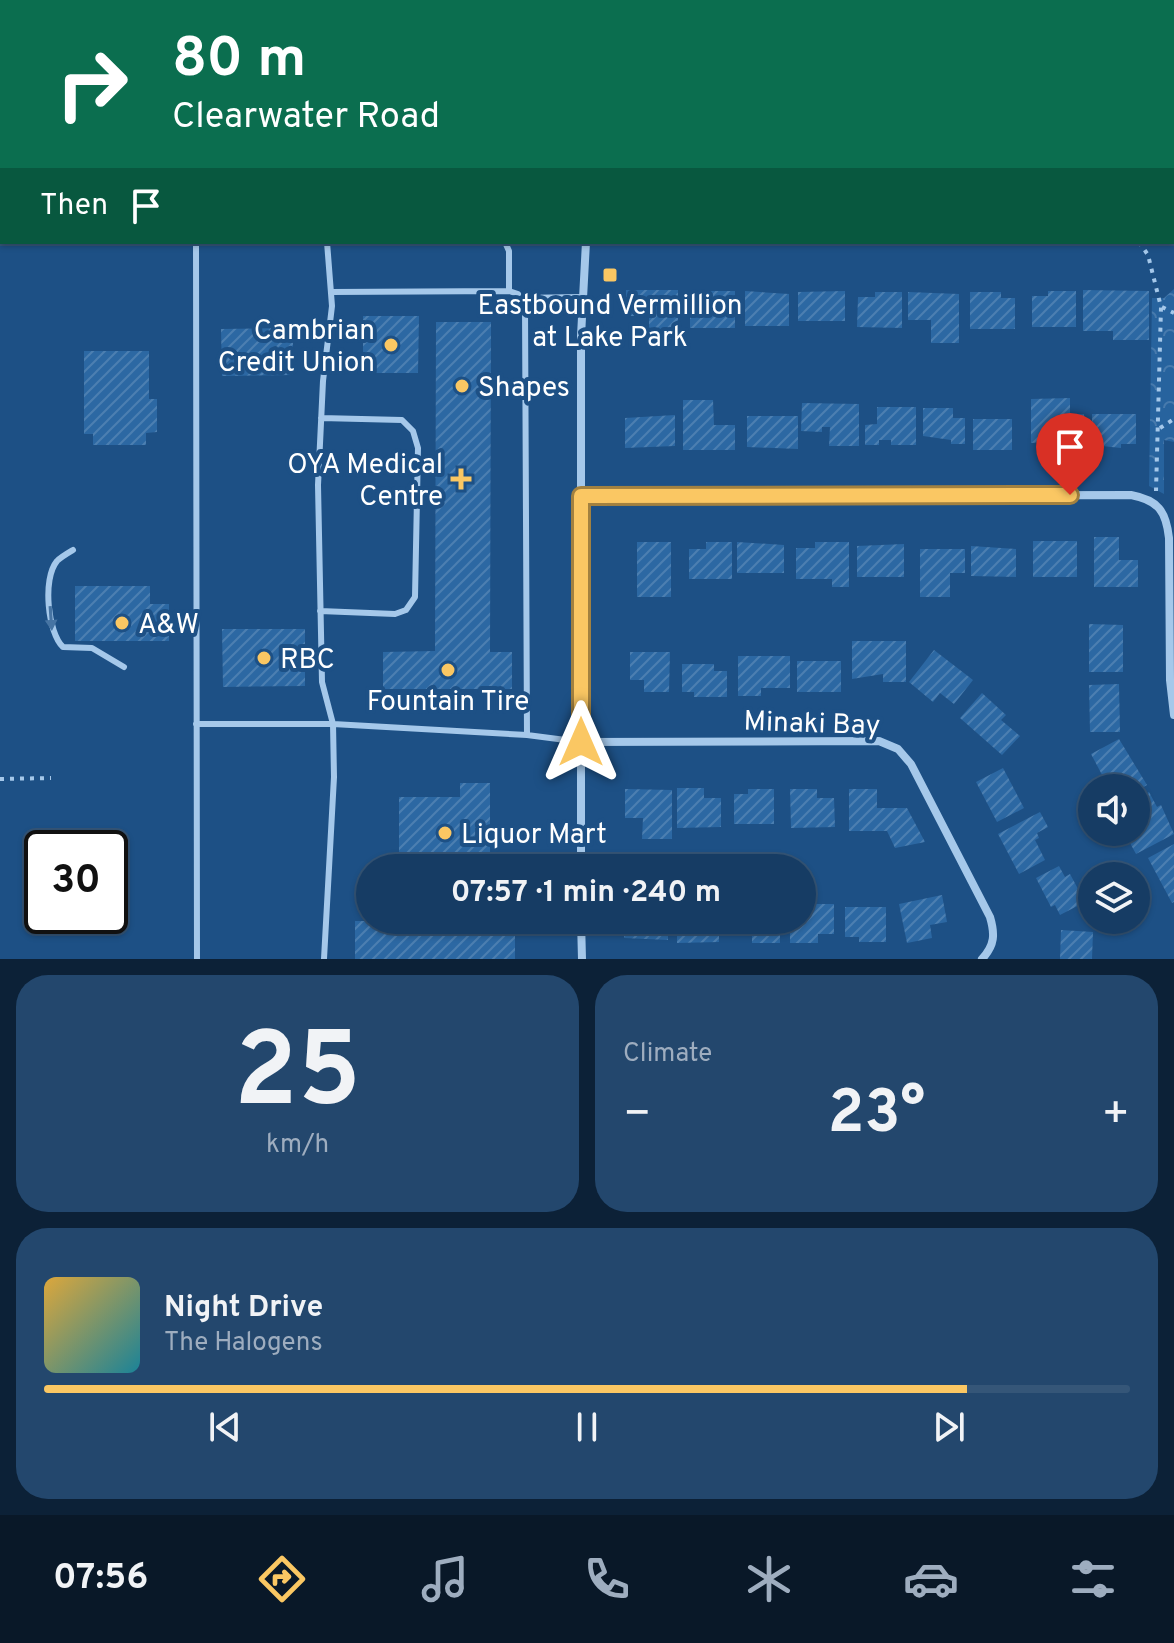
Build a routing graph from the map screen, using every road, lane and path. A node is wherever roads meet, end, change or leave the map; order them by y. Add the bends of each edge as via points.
1 (196, 244) edge
2 (328, 244) edge
3 (506, 244) edge
4 (586, 244) edge
5 (1140, 244) edge
6 (509, 291) junction
7 (331, 292) junction
8 (582, 297) junction
9 (520, 298) junction
10 (1161, 307) junction
11 (1174, 313) edge
12 (321, 418) junction
13 (1174, 419) edge
14 (1160, 428) junction
15 (581, 496) junction
16 (1153, 500) junction
17 (73, 550) dead end
18 (320, 611) junction
19 (124, 667) dead end
20 (1174, 715) edge
21 (196, 724) junction
22 (333, 724) junction
23 (527, 735) junction
24 (581, 742) junction
25 (51, 778) dead end
26 (0, 779) edge
27 (581, 854) edge
28 (581, 934) edge
29 (197, 959) edge
30 (324, 959) edge
31 (582, 959) edge
32 (982, 959) edge

1 - 21 lane
2 - 7 lane
3 - 6 lane
4 - 8 street
5 - 10 path
6 - 7 lane
6 - 9 lane
7 - 12 lane
8 - 9 lane
8 - 15 street
9 - 23 lane via 525,306 527,370
10 - 11 path
10 - 14 path
12 - 18 lane
12 - 18 lane via 402,420 413,431 418,448 415,597 406,610 395,614
13 - 14 path
14 - 16 path
15 - 16 street via 1131,495
15 - 24 street
16 - 20 street via 1167,519 1169,538
17 -> 19 lane via 51,572 51,631 63,647 92,648
18 - 22 lane via 322,682
21 - 22 lane
21 - 29 lane
22 - 23 lane
22 - 30 lane
23 - 24 lane
24 - 27 street
24 - 32 street, Minaki Bay via 879,741 898,749 911,764 990,917 995,935
25 - 26 path
28 - 31 street

